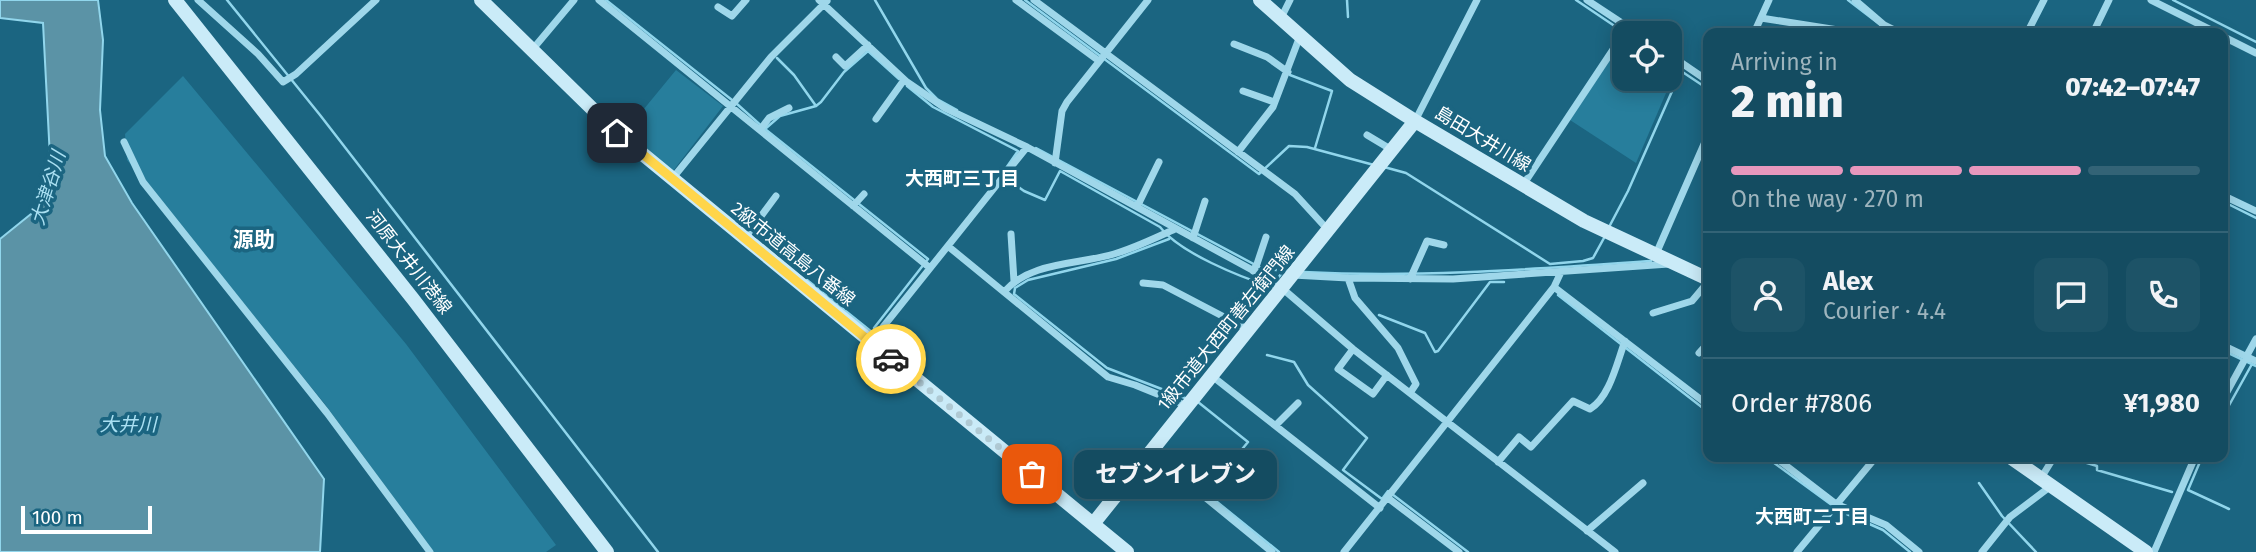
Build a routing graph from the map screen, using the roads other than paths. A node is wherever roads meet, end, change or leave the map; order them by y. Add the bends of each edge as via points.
1 (174, 0) edge
2 (198, 0) edge
3 (376, 0) edge
4 (481, 0) edge
5 (574, 0) edge
6 (599, 0) edge
7 (746, 0) edge
8 (1016, 0) edge
9 (1034, 0) edge
10 (1148, 0) edge
11 (1260, 0) edge
12 (1290, 0) edge
13 (1477, 0) edge
14 (1587, 0) edge
15 (1769, 0) edge
16 (1855, 0) edge
17 (2044, 0) edge
18 (2109, 0) edge
19 (2151, 0) edge
20 (823, 1) edge
21 (719, 7) dead end
22 (1761, 18) junction
23 (1281, 19) junction
24 (1619, 21) edge
25 (1756, 28) edge
26 (1825, 28) edge
27 (1890, 28) edge
28 (2030, 28) edge
29 (2095, 28) edge
30 (2207, 28) edge
31 (1300, 36) junction
32 (2228, 39) edge
33 (1234, 44) dead end
34 (868, 45) junction
35 (532, 51) junction
36 (1612, 51) edge
37 (1105, 53) junction
38 (2256, 53) edge
39 (836, 57) dead end
40 (1099, 61) junction
41 (1682, 63) edge
42 (1287, 72) junction
43 (1703, 78) edge
44 (904, 80) junction
45 (1243, 91) dead end
46 (1274, 102) junction
47 (731, 106) junction
48 (789, 108) dead end
49 (876, 120) dead end
50 (1415, 121) junction
51 (760, 130) junction
52 (1367, 135) dead end
53 (124, 142) dead end
54 (1703, 146) edge
55 (1027, 147) junction
56 (1392, 150) junction
57 (1238, 152) junction
58 (1159, 162) dead end
59 (1055, 163) junction
60 (672, 179) junction
61 (1523, 185) junction
62 (864, 194) dead end
63 (776, 197) dead end
64 (2228, 198) edge
65 (1205, 201) dead end
66 (853, 206) junction
67 (1137, 207) junction
68 (2256, 211) edge
69 (1175, 229) junction
70 (1328, 231) junction
71 (1011, 234) dead end
72 (1266, 237) dead end
73 (1193, 238) junction
74 (745, 239) junction
75 (1444, 245) dead end
76 (949, 247) junction
77 (1656, 254) junction
78 (1676, 264) junction
79 (930, 268) junction
80 (1253, 271) junction
81 (1561, 272) junction
82 (1292, 275) junction
83 (1348, 278) junction
84 (1703, 278) edge
85 (1410, 279) junction
86 (1014, 281) junction
87 (1143, 283) dead end
88 (1554, 286) junction
89 (1703, 288) edge
90 (1281, 289) junction
91 (1004, 292) junction
92 (1653, 313) dead end
93 (1249, 330) junction
94 (2256, 339) edge
95 (1625, 341) junction
96 (871, 342) junction
97 (2228, 348) edge
98 (1353, 349) junction
99 (1703, 349) edge
100 (1699, 353) dead end
101 (2246, 357) junction
102 (2256, 361) edge
103 (1387, 375) junction
104 (1212, 376) junction
105 (2228, 390) edge
106 (1410, 393) junction
107 (1703, 401) edge
108 (1298, 403) dead end
109 (1187, 406) junction
110 (1447, 422) junction
111 (1276, 425) junction
112 (1150, 452) junction
113 (1498, 462) junction
114 (1781, 462) edge
115 (1872, 462) edge
116 (2017, 462) edge
117 (2052, 462) edge
118 (2193, 462) edge
119 (1223, 464) dead end
120 (2046, 482) junction
121 (1643, 483) dead end
122 (1200, 494) junction
123 (1388, 498) junction
124 (1836, 504) junction
125 (1380, 508) junction
126 (1093, 524) junction
127 (1587, 531) junction
128 (1611, 551) edge
129 (430, 552) edge
130 (607, 552) edge
131 (1127, 552) edge
132 (1272, 552) edge
133 (1344, 552) edge
134 (1459, 552) edge
135 (1797, 552) edge
136 (1919, 552) edge
137 (1982, 552) edge
138 (2146, 552) edge
139 (2154, 552) edge

1 - 130 main road, 河原大井川港線
2 - 3 street via 284,82
4 - 35 main road, 2級市道高島八番線
5 - 35 street
6 - 47 street
7 - 21 street via 732,16
8 - 40 street
9 - 37 street
10 - 37 street
11 - 23 main road, 島田大井川線
12 - 23 street
13 - 50 street
14 - 24 street
15 - 22 street
16 - 27 street
17 - 28 street
18 - 29 street
19 - 30 street
20 - 34 street
20 - 47 street
22 - 25 street
22 - 26 street
23 - 31 main road, 島田大井川線
31 - 42 street
31 - 50 main road, 島田大井川線 via 1350,80
32 - 38 street
33 - 42 street via 1267,57
34 - 39 street via 845,65
34 - 44 street
35 - 60 main road, 2級市道高島八番線
36 - 61 street
37 - 40 street
37 - 57 street
40 - 59 street via 1062,111
41 - 43 street
42 - 46 street
44 - 49 street
44 - 55 street via 945,108
45 - 46 street
46 - 57 street
47 - 51 street
47 - 60 street
48 - 51 street via 769,118
50 - 56 main road, 1級市道大西町善左衛門線
50 - 61 main road, 島田大井川線
51 - 66 street
52 - 56 street
53 - 129 street via 142,181
54 - 77 street
55 - 59 street
55 - 76 street
56 - 70 main road, 1級市道大西町善左衛門線
57 - 70 street via 1295,194
58 - 67 street
59 - 67 street
60 - 74 main road, 2級市道高島八番線
61 - 77 main road, 島田大井川線 via 1584,221
62 - 66 street
63 - 74 street
64 - 68 street
65 - 73 street
66 - 79 street
67 - 69 street
69 - 73 street
69 - 86 street via 1113,255 1035,270
70 - 82 main road, 1級市道大西町善左衛門線
71 - 86 street
72 - 80 street
73 - 80 street
74 - 96 main road, 2級市道高島八番線
75 - 85 street via 1427,240
76 - 79 street
76 - 91 street
77 - 78 main road, 島田大井川線
78 - 81 street
78 - 84 main road, 島田大井川線
79 - 96 street
80 - 90 street
81 - 85 street
81 - 88 street
82 - 83 street
82 - 90 main road, 1級市道大西町善左衛門線
83 - 85 street
83 - 106 street via 1355,298 1398,348 1416,384
86 - 91 street
87 - 93 street via 1163,285
88 - 95 street
88 - 110 street
89 - 92 street via 1692,302
90 - 93 main road, 1級市道大西町善左衛門線
90 - 98 street
91 - 109 street via 1108,376
93 - 104 main road, 1級市道大西町善左衛門線
94 - 101 street
95 - 107 street
95 - 113 street via 1597,404 1590,409 1573,401 1531,447 1519,437
96 - 126 main road, 2級市道高島八番線
97 - 101 street
98 - 103 street
98 - 103 street via 1338,369 1373,394
99 - 100 street
101 - 102 street
101 - 105 street
103 - 106 street
104 - 109 main road, 1級市道大西町善左衛門線
104 - 111 street
106 - 110 street
108 - 111 street
109 - 112 main road, 1級市道大西町善左衛門線
110 - 113 street
110 - 123 street
111 - 125 street
112 - 122 street
112 - 126 main road, 1級市道大西町善左衛門線
113 - 127 street
114 - 124 street
115 - 124 street
116 - 120 main road
117 - 120 street
118 - 139 street
119 - 122 street
120 - 137 street
120 - 138 main road
121 - 127 street
122 - 132 street
123 - 125 street
123 - 134 street
124 - 135 street
124 - 136 street via 1886,525
125 - 133 street
126 - 131 main road
127 - 128 street

